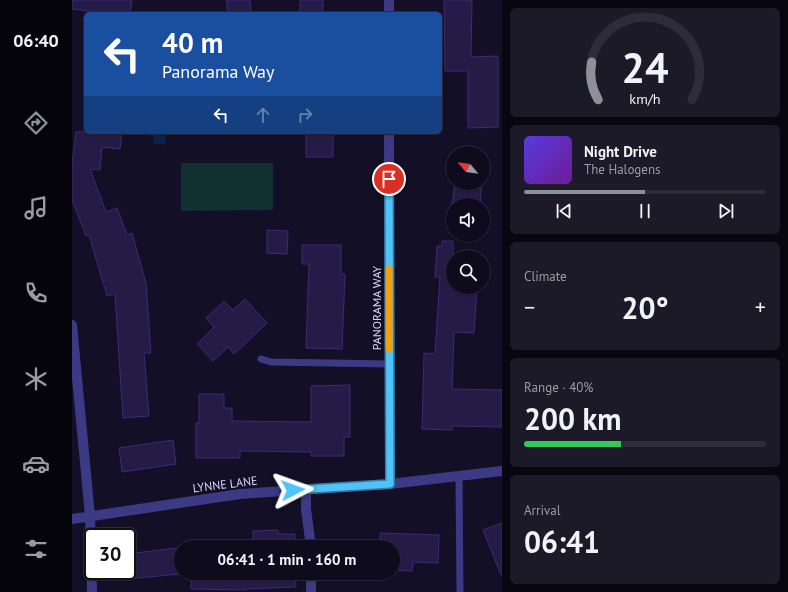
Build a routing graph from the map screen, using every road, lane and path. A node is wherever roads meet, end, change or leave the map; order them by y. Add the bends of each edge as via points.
1 (389, 0) edge
2 (389, 12) edge
3 (389, 134) edge
4 (72, 325) edge
5 (260, 359) dead end
6 (389, 364) junction
7 (502, 472) edge
8 (459, 477) junction
9 (390, 484) junction
10 (306, 489) junction
11 (90, 516) junction
12 (72, 519) edge
13 (310, 540) edge
14 (311, 580) edge
15 (92, 592) edge
16 (312, 592) edge
17 (460, 592) edge

1 - 2 street
3 - 6 street, PANORAMA WAY
4 - 11 street
5 - 6 lane via 271,362
6 - 9 street, PANORAMA WAY
7 - 8 street, LYNNE LANE
8 - 9 street, LYNNE LANE
8 - 17 lane
9 - 10 street, LYNNE LANE
10 - 11 street, LYNNE LANE via 240,494
10 - 13 street
11 - 12 street, LYNNE LANE
11 - 15 street
14 - 16 street

